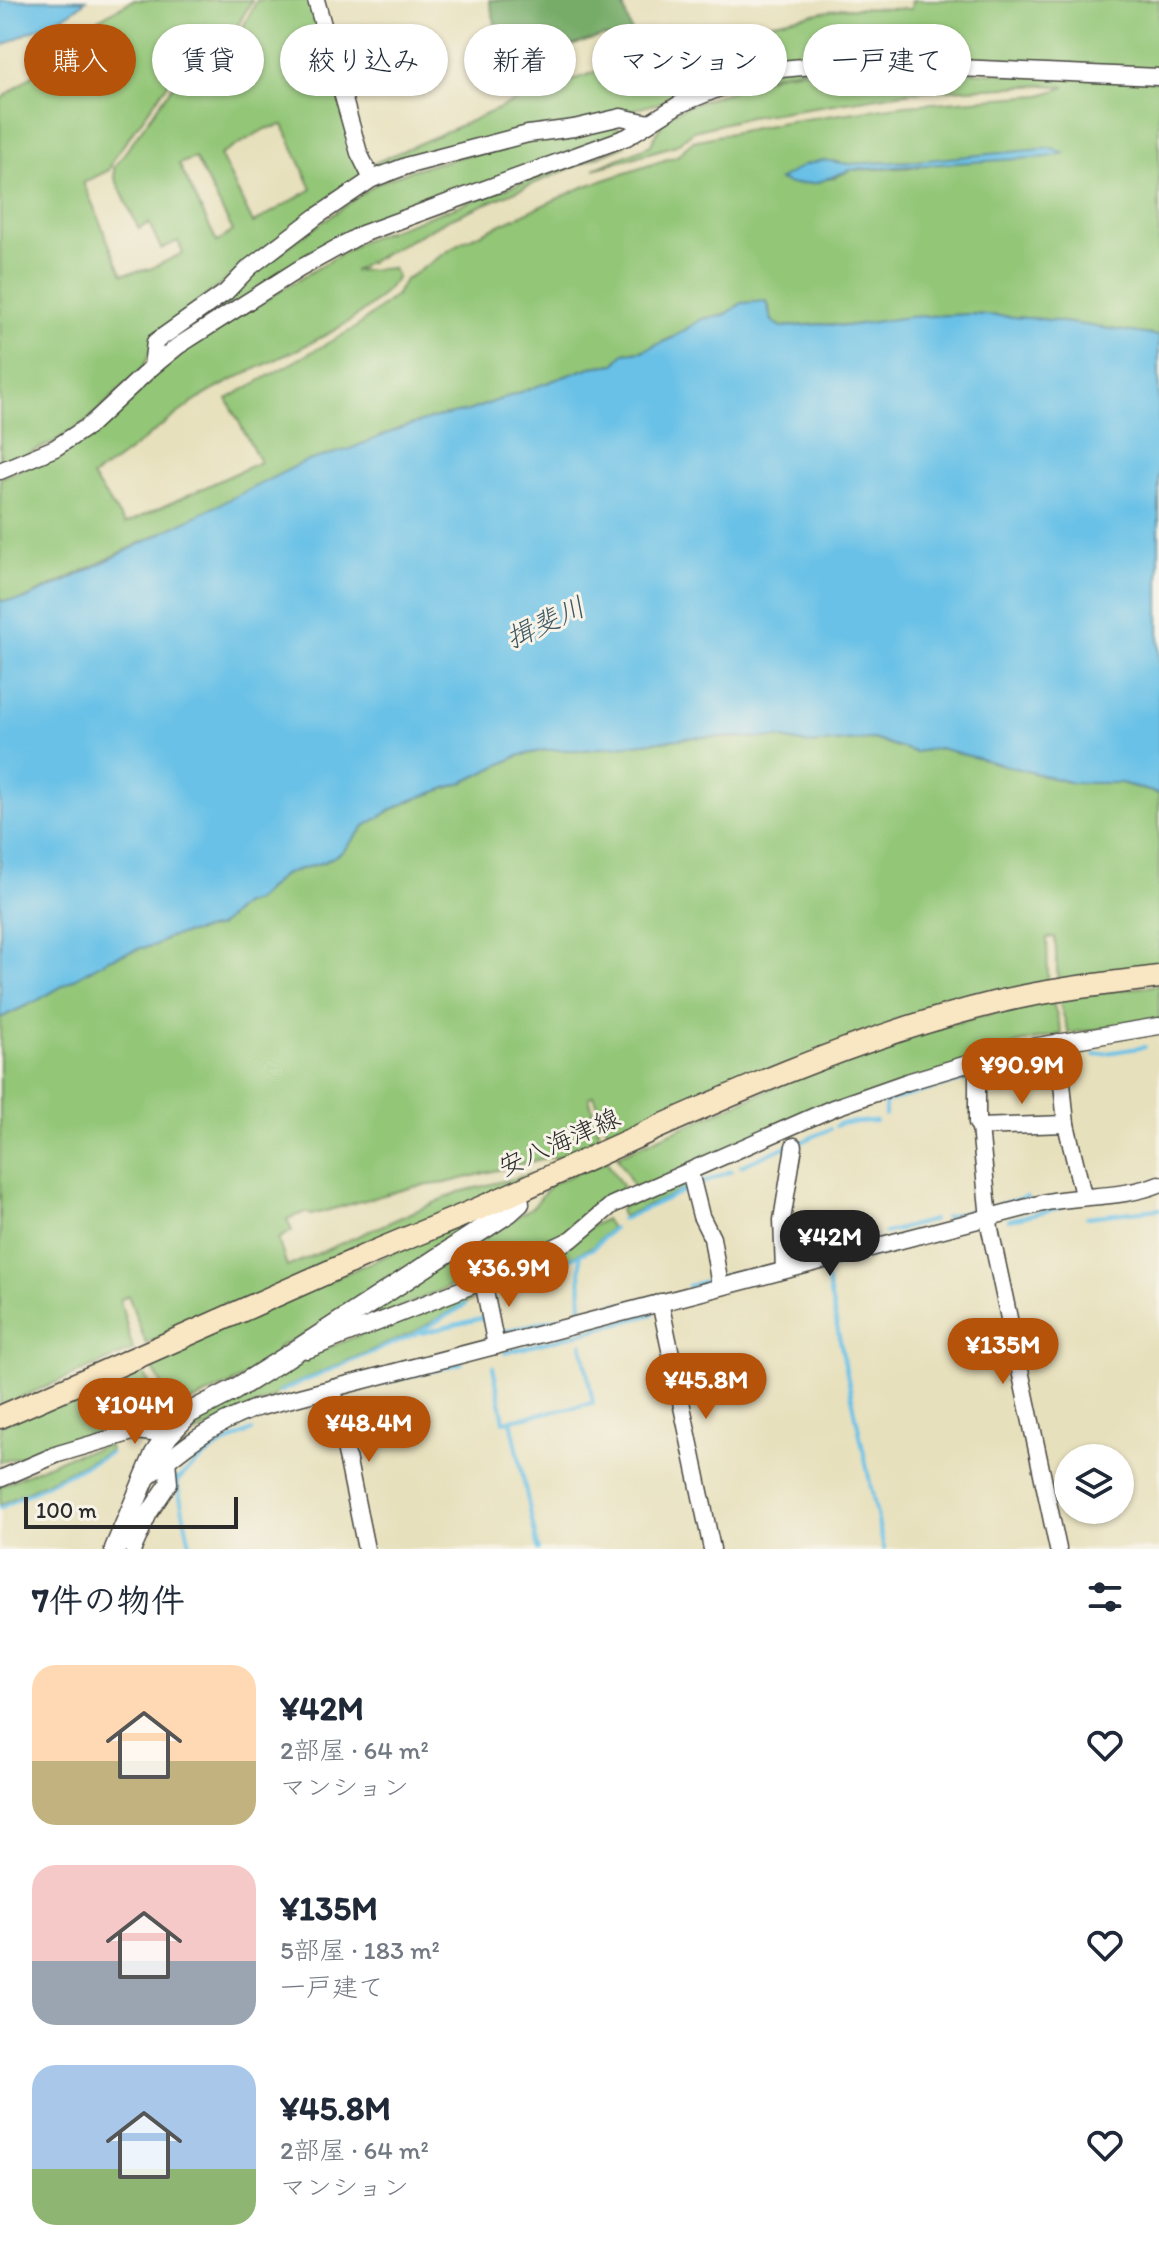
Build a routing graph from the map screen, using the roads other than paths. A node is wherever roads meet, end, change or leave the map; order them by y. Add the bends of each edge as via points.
1 (316, 0) edge
2 (1159, 77) edge
3 (649, 123) junction
4 (372, 179) junction
5 (152, 367) junction
6 (0, 471) edge
7 (1159, 977) edge
8 (1159, 1026) edge
9 (1058, 1042) junction
10 (977, 1060) junction
11 (1066, 1124) junction
12 (980, 1127) junction
13 (794, 1146) dead end
14 (690, 1172) junction
15 (1159, 1184) edge
16 (517, 1192) junction
17 (1083, 1195) junction
18 (989, 1216) junction
19 (784, 1270) junction
20 (483, 1281) junction
21 (720, 1286) junction
22 (660, 1302) junction
23 (496, 1346) junction
24 (285, 1358) junction
25 (333, 1388) junction
26 (0, 1417) edge
27 (168, 1435) junction
28 (58, 1454) junction
29 (167, 1460) junction
30 (0, 1467) edge
31 (0, 1479) edge
32 (143, 1480) junction
33 (115, 1549) edge
34 (133, 1549) edge
35 (366, 1549) edge
36 (712, 1549) edge
37 (1058, 1549) edge

1 - 4 street via 359,153
2 - 3 street via 818,64 781,69 717,89
3 - 4 street via 621,117 528,134
3 - 5 street via 627,137 362,234 286,277
4 - 5 street via 155,342
5 - 6 street via 90,425 55,448
7 - 16 main road, 安八海津線 via 1000,1001 847,1047
8 - 9 street
9 - 10 street
9 - 11 street
10 - 12 street
10 - 14 street via 833,1108
11 - 12 street
11 - 17 street
12 - 18 street
13 - 19 street via 782,1220
14 - 20 street via 612,1205 572,1239
14 - 21 street via 712,1238
15 - 17 street
16 - 24 street via 519,1203 509,1212
16 - 26 main road, 安八海津線
17 - 18 street
18 - 19 street
18 - 37 street
19 - 21 street
20 - 23 street
20 - 24 street
21 - 22 street
22 - 23 street
22 - 36 street
23 - 25 street
24 - 27 street via 189,1413
25 - 29 street via 219,1422
25 - 35 street
27 - 28 street via 136,1431
27 - 32 street
28 - 30 street
28 - 31 street
29 - 32 street
29 - 34 street via 169,1483
32 - 33 street

